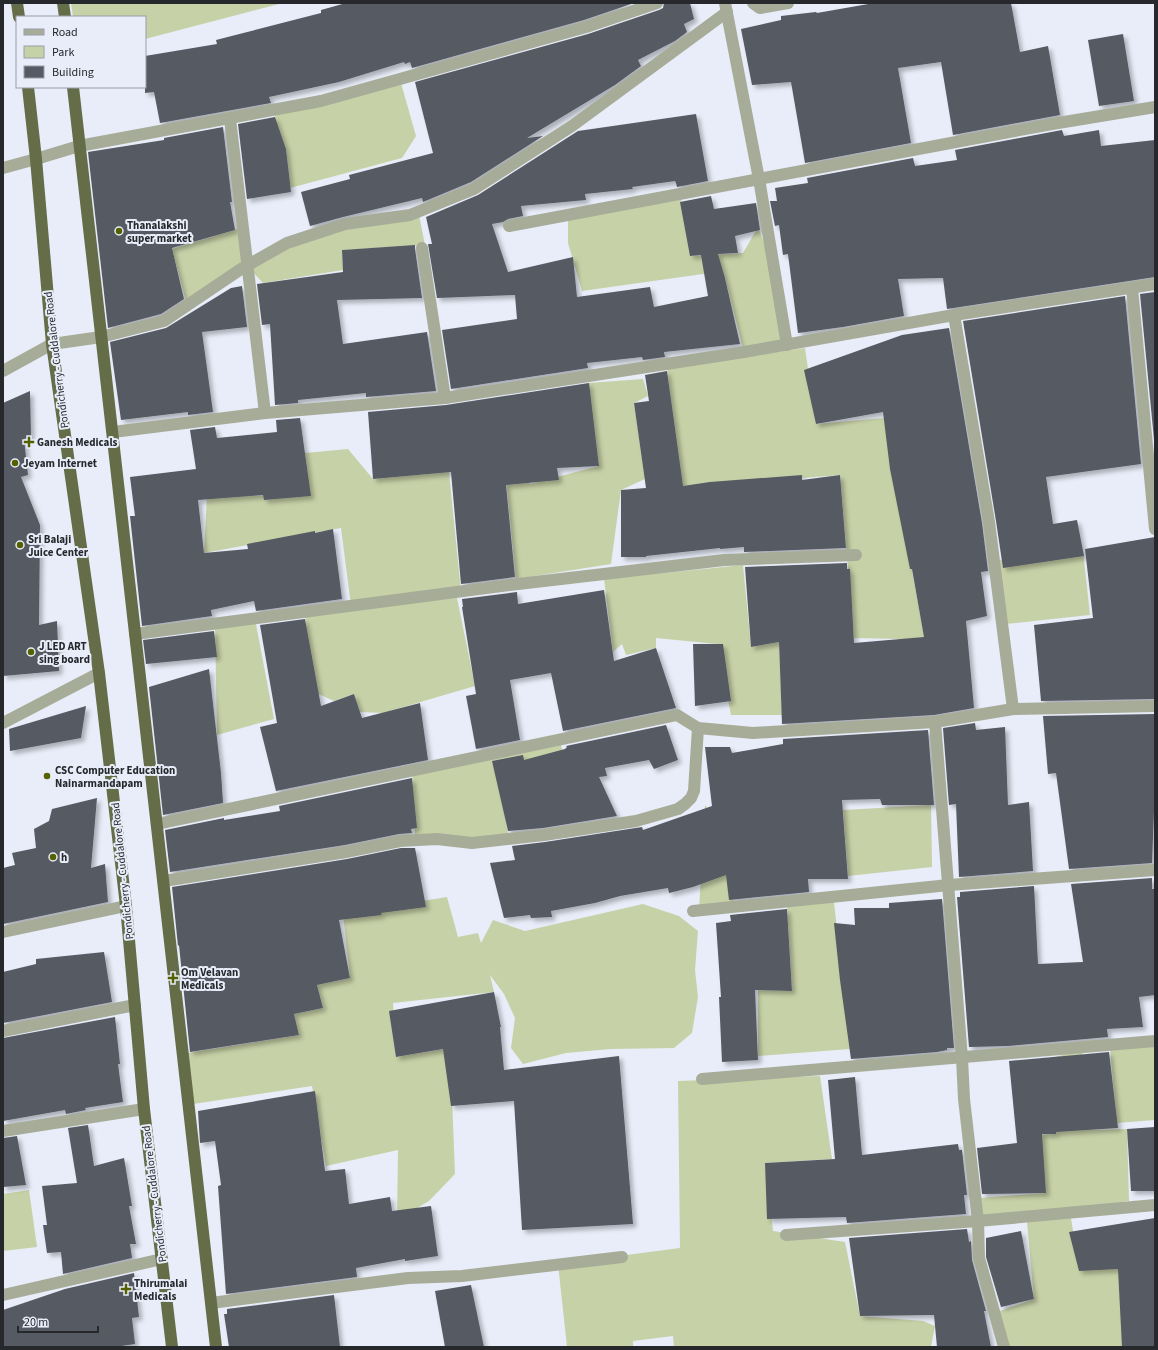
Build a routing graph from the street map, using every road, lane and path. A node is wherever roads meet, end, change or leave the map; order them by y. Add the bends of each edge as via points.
1 (17, 3) edge
2 (63, 3) edge
3 (657, 3) edge
4 (753, 3) edge
5 (788, 3) edge
6 (726, 8) edge
7 (19, 16) edge
8 (64, 16) edge
9 (28, 88) edge
10 (73, 88) edge
11 (1155, 106) edge
12 (230, 119) junction
13 (80, 146) junction
14 (36, 159) junction
15 (3, 168) edge
16 (759, 179) junction
17 (509, 226) dead end
18 (422, 248) dead end
19 (248, 266) junction
20 (1155, 284) edge
21 (1132, 288) junction
22 (954, 314) junction
23 (101, 337) junction
24 (52, 344) junction
25 (787, 345) junction
26 (3, 371) edge
27 (445, 398) junction
28 (265, 413) junction
29 (113, 432) junction
30 (1155, 530) edge
31 (856, 555) dead end
32 (136, 634) junction
33 (99, 672) junction
34 (1155, 706) edge
35 (1013, 709) junction
36 (936, 722) junction
37 (3, 723) edge
38 (698, 728) junction
39 (157, 824) junction
40 (1155, 870) edge
41 (164, 881) junction
42 (949, 885) junction
43 (126, 906) junction
44 (693, 911) dead end
45 (3, 932) edge
46 (135, 1006) junction
47 (3, 1031) edge
48 (1155, 1041) edge
49 (962, 1058) junction
50 (702, 1079) dead end
51 (144, 1109) junction
52 (3, 1131) edge
53 (1155, 1205) edge
54 (978, 1221) junction
55 (786, 1235) dead end
56 (622, 1257) dead end
57 (162, 1259) junction
58 (3, 1295) edge
59 (211, 1303) junction
60 (172, 1347) edge
61 (216, 1347) edge
62 (1004, 1347) edge

1 - 7 highway
2 - 8 highway
3 - 12 street via 586,28 321,101
4 - 5 street via 760,8
6 - 16 street
6 - 19 street via 572,126 474,189 410,215 346,224 287,243
9 - 14 highway, Pondicherry - Cuddalore Road
10 - 13 highway
11 - 16 street
12 - 13 street
12 - 19 street
13 - 14 street
13 - 23 highway
14 - 15 street
14 - 24 highway, Pondicherry - Cuddalore Road
16 - 17 street
16 - 25 street
18 - 27 street
19 - 23 street via 164,321
19 - 28 street
20 - 21 street
21 - 22 street
21 - 30 street
22 - 25 street
22 - 35 street via 989,522
23 - 24 street
23 - 29 highway
24 - 26 street
24 - 33 highway, Pondicherry - Cuddalore Road
25 - 27 street
27 - 28 street
28 - 29 street
29 - 32 highway
31 - 32 street via 724,560
32 - 39 highway
33 - 37 street
33 - 43 highway, Pondicherry - Cuddalore Road
34 - 35 street
35 - 36 street
36 - 38 street via 752,733
36 - 42 street
38 - 39 street via 677,714
38 - 41 street via 694,791 690,798 678,808 636,821 472,843 437,839 400,841
39 - 41 highway
40 - 42 street
41 - 59 highway
42 - 44 street
42 - 49 street
43 - 45 street
43 - 46 highway, Pondicherry - Cuddalore Road
46 - 47 street
46 - 51 highway, Pondicherry - Cuddalore Road
48 - 49 street
49 - 50 street
49 - 54 street via 964,1099
51 - 52 street
51 - 57 highway, Pondicherry - Cuddalore Road
53 - 54 street
54 - 55 street
54 - 62 street via 979,1258
56 - 59 street via 462,1276 408,1278
57 - 58 street
57 - 60 highway, Pondicherry - Cuddalore Road
59 - 61 highway

